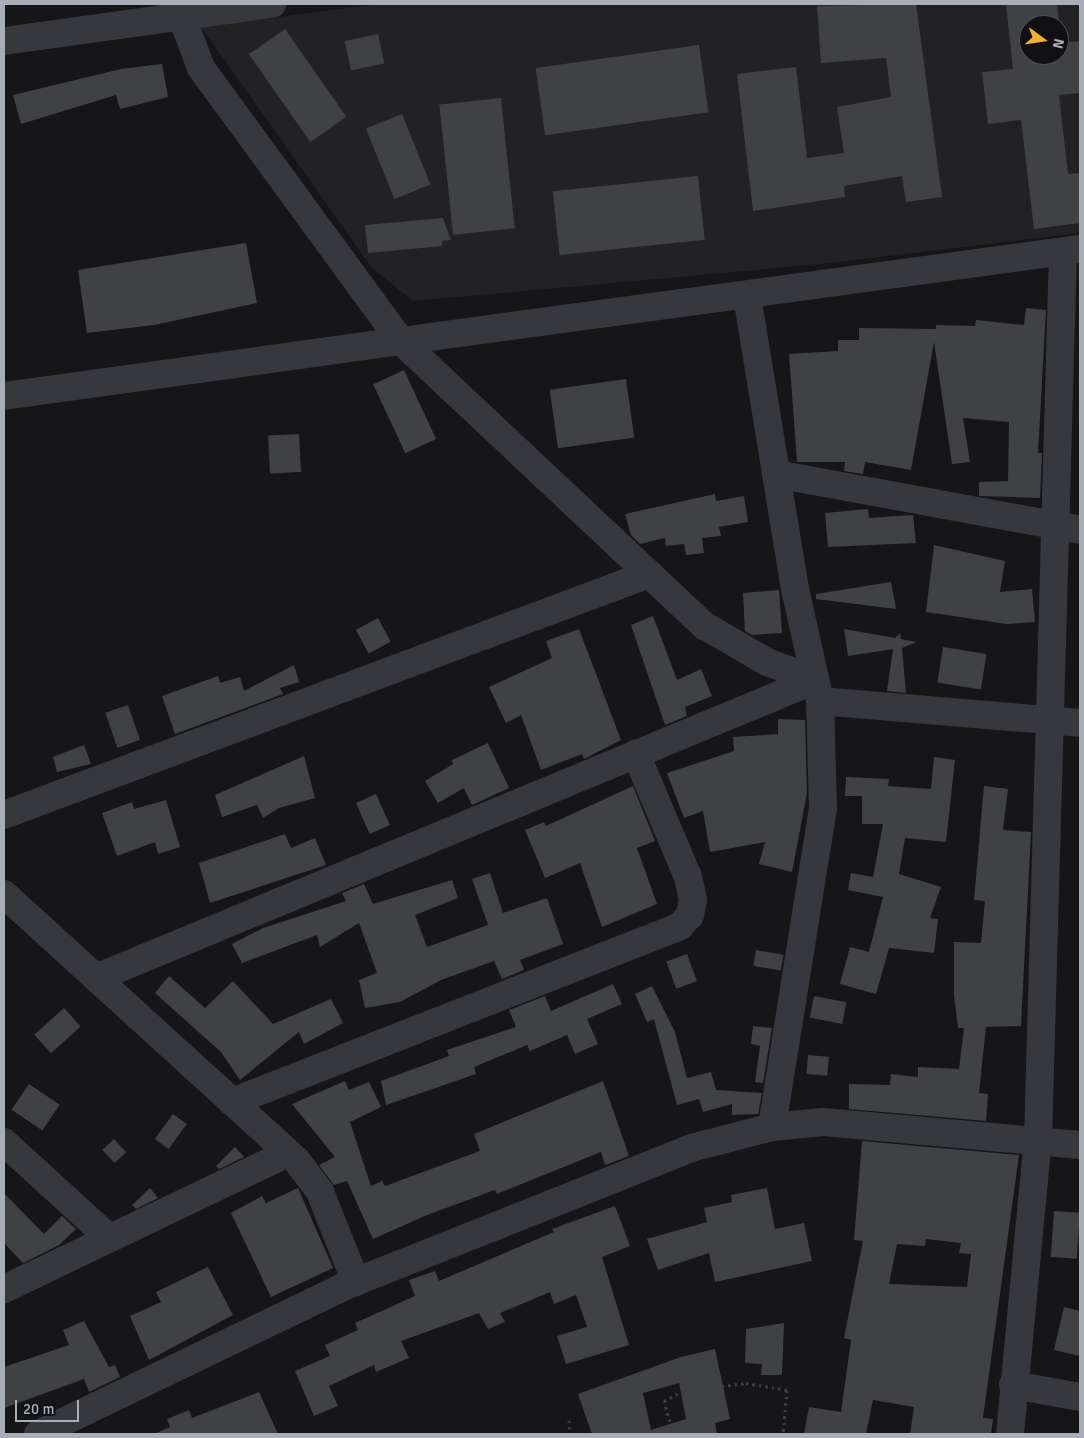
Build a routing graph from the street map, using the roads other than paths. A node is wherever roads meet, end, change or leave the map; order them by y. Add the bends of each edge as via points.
1 (272, 4) edge
2 (178, 11) edge
3 (4, 42) edge
4 (1072, 250) edge
5 (747, 296) junction
6 (401, 341) junction
7 (4, 396) edge
8 (776, 474) junction
9 (1068, 528) edge
10 (649, 574) junction
11 (817, 690) junction
12 (1050, 721) junction
13 (1080, 723) edge
14 (636, 754) junction
15 (4, 814) edge
16 (4, 894) edge
17 (96, 978) junction
18 (232, 1102) junction
19 (772, 1127) junction
20 (1038, 1140) junction
21 (4, 1142) edge
22 (1080, 1145) edge
23 (288, 1153) junction
24 (109, 1238) junction
25 (356, 1282) junction
26 (4, 1289) edge
27 (1013, 1385) junction
28 (1080, 1397) edge
29 (38, 1434) edge
30 (1010, 1434) edge

1 - 2 street
2 - 3 street
2 - 6 street via 201,68
4 - 5 street
4 - 9 street
5 - 6 street
5 - 8 street
6 - 7 street
6 - 10 street
8 - 9 street
8 - 11 street
9 - 12 street
10 - 11 street via 705,626
10 - 15 street
11 - 12 street
11 - 14 street
11 - 19 street via 823,808
12 - 13 street
12 - 20 street
14 - 17 street
14 - 18 street via 688,878 693,900 690,916 680,926
16 - 17 street
17 - 18 street
18 - 23 street
19 - 20 street via 823,1122
19 - 25 street via 691,1148
20 - 22 street
20 - 27 street
21 - 24 street
23 - 24 street
23 - 25 street via 320,1192
24 - 26 street
25 - 29 street
27 - 28 street
27 - 30 street

